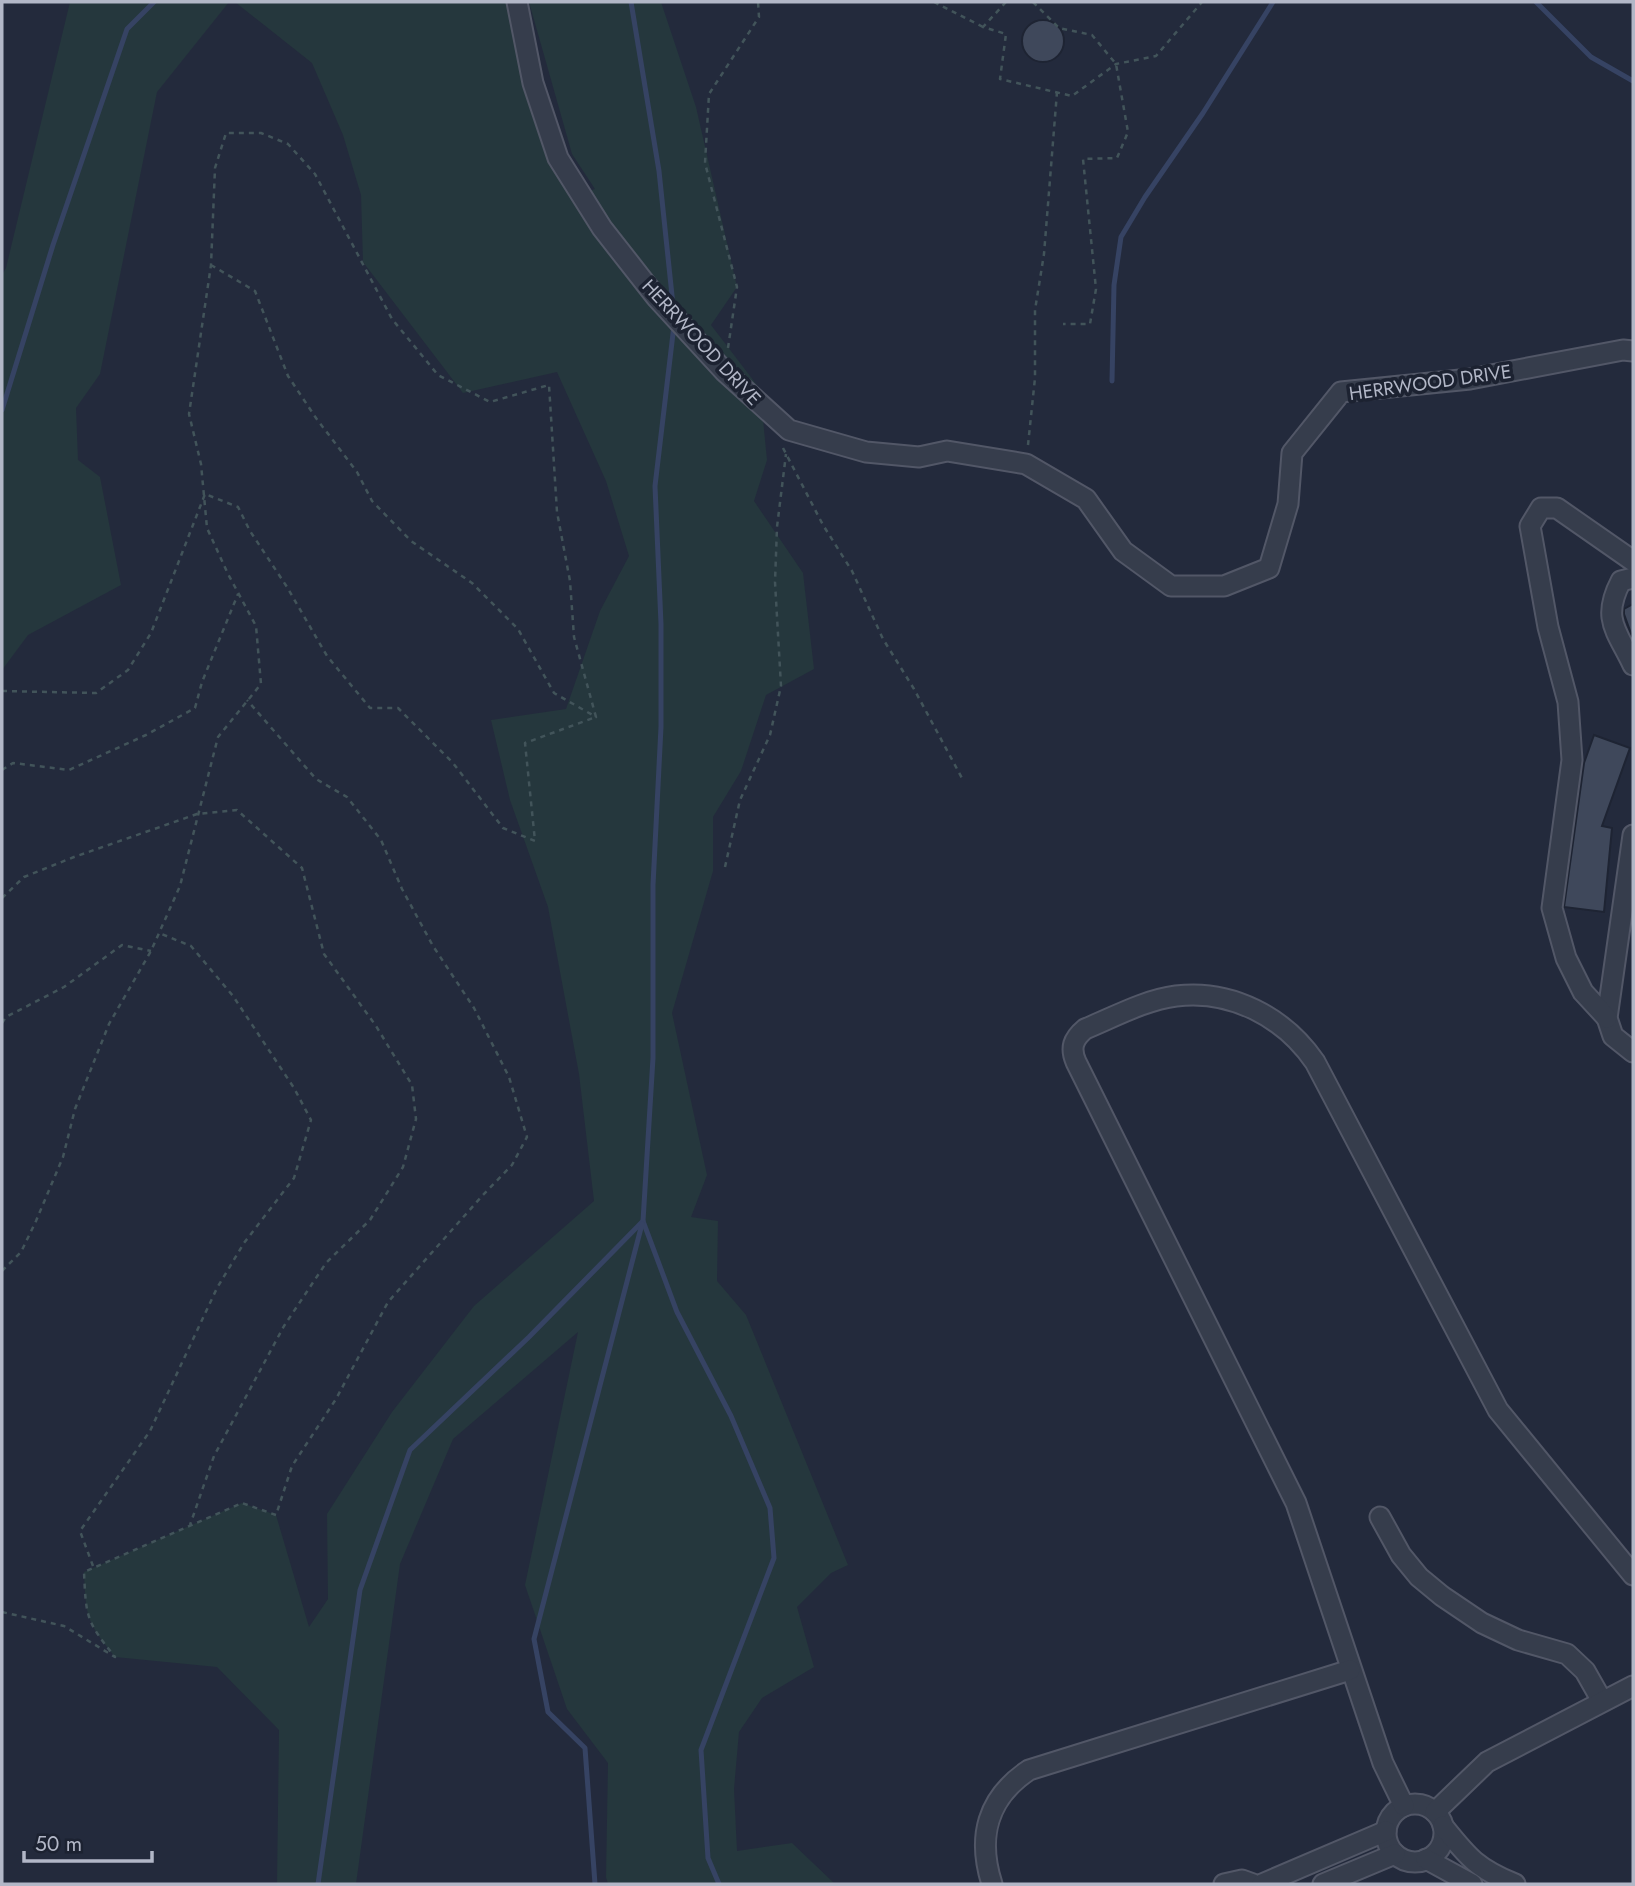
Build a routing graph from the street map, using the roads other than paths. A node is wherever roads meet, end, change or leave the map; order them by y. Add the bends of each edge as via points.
1 (517, 2) edge
2 (1633, 351) edge
3 (1633, 561) edge
4 (1633, 578) edge
5 (1633, 665) edge
6 (1633, 835) edge
7 (1607, 1018) junction
8 (1633, 1052) edge
9 (1380, 1517) dead end
10 (1633, 1576) edge
11 (1350, 1670) junction
12 (1633, 1686) edge
13 (1602, 1701) junction
14 (1404, 1806) junction
15 (1439, 1819) junction
16 (1386, 1831) junction
17 (1395, 1853) junction
18 (1426, 1859) junction
19 (992, 1884) edge
20 (1224, 1884) edge
21 (1253, 1884) edge
22 (1262, 1884) edge
23 (1323, 1884) edge
24 (1472, 1884) edge
25 (1515, 1884) edge

1 - 2 street, HERRWOOD DRIVE via 533,83 558,158 602,228 724,372 789,430 866,452 919,457 947,451 1026,464 1086,499 1123,551 1171,586 1224,586 1269,568 1288,504 1292,453 1341,393 1470,379 1623,349
3 - 7 street via 1557,508 1541,509 1530,526 1548,627 1568,702 1572,760 1552,908 1571,969 1583,992
4 - 5 street via 1621,581 1610,616
6 - 7 street
7 - 8 street via 1613,1037
9 - 13 street via 1419,1577 1482,1623 1518,1640 1567,1654 1585,1671
10 - 11 street via 1498,1410 1305,1047 1269,1017 1220,997 1157,1000 1085,1029 1077,1036 1073,1054 1296,1503
11 - 14 street via 1383,1763
11 - 19 street via 1029,1770 1000,1798 987,1823 984,1843
12 - 13 street
13 - 15 street via 1487,1762
14 - 15 street via 1421,1804
14 - 16 street via 1392,1816
15 - 18 street via 1444,1834 1439,1850
15 - 25 street via 1471,1861
16 - 17 street
16 - 22 street
17 - 18 street via 1409,1861
17 - 23 street
18 - 24 street
20 - 21 street via 1242,1880

